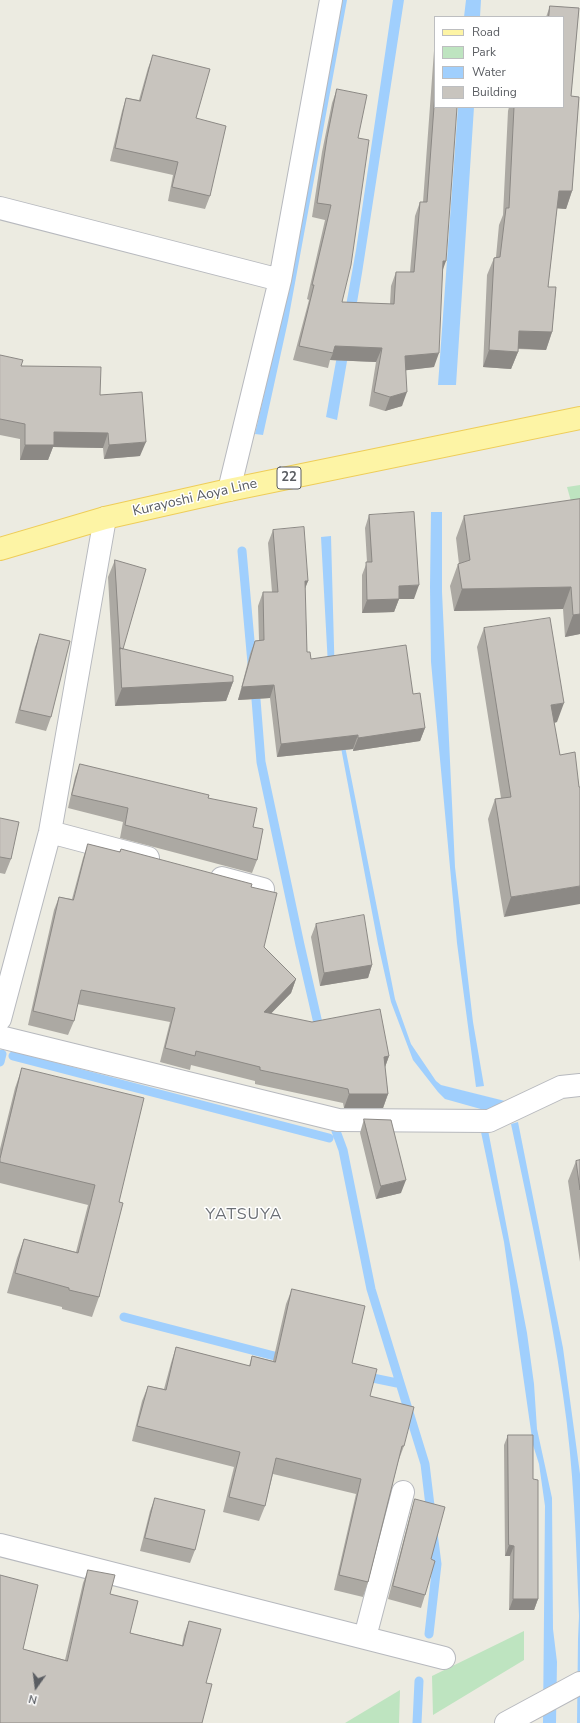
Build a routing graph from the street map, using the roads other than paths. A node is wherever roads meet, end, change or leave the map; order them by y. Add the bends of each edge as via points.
1 (331, 0) edge
2 (0, 208) edge
3 (280, 280) junction
4 (580, 418) edge
5 (229, 490) junction
6 (105, 518) junction
7 (0, 549) edge
8 (50, 832) junction
9 (164, 863) edge
10 (202, 873) edge
11 (263, 889) edge
12 (0, 1020) edge
13 (0, 1037) edge
14 (580, 1085) edge
15 (403, 1492) dead end
16 (0, 1545) edge
17 (365, 1637) junction
18 (444, 1658) dead end
19 (580, 1683) edge
20 (506, 1723) edge

1 - 3 street
2 - 3 street
3 - 5 street
4 - 5 main road, Kurayoshi Aoya Line / 22
5 - 6 main road, Kurayoshi Aoya Line / 22
6 - 7 main road, Kurayoshi Aoya Line / 22
6 - 8 street
8 - 9 street
8 - 12 street
10 - 11 street
13 - 14 street via 338,1120 489,1121 561,1087
15 - 17 street
16 - 17 street
17 - 18 street
19 - 20 street

